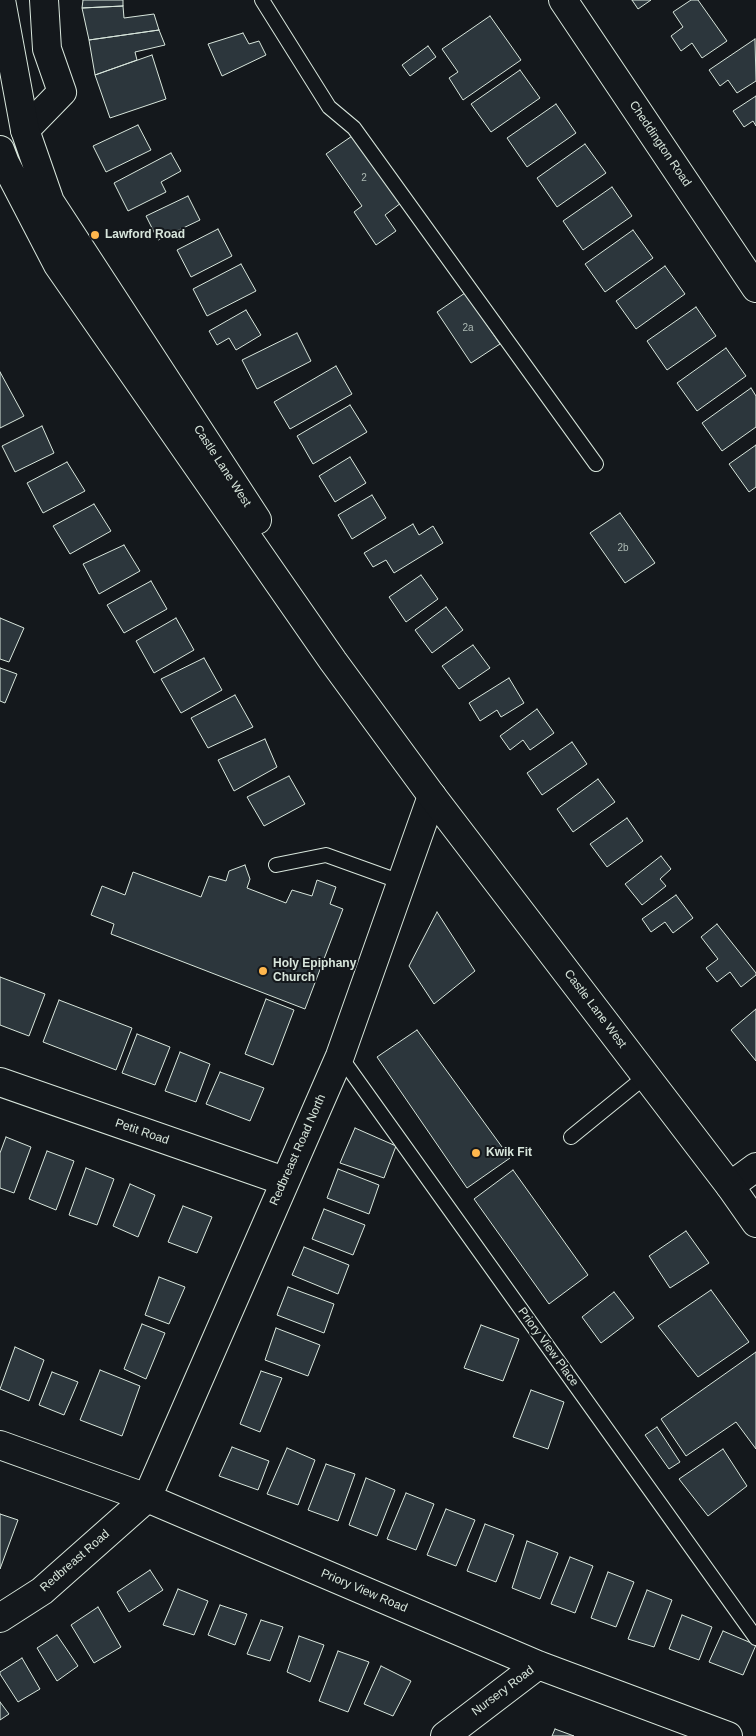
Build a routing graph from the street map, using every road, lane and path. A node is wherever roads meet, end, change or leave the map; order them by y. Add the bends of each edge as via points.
1 (1, 0) edge
2 (44, 0) edge
3 (262, 0) edge
4 (564, 0) edge
5 (25, 130) junction
6 (0, 150) edge
7 (756, 288) edge
8 (596, 464) dead end
9 (432, 796) junction
10 (276, 865) dead end
11 (401, 882) junction
12 (340, 1056) junction
13 (646, 1076) junction
14 (0, 1082) edge
15 (571, 1137) dead end
16 (756, 1167) edge
17 (284, 1181) junction
18 (730, 1186) junction
19 (756, 1223) edge
20 (0, 1445) edge
21 (147, 1498) junction
22 (0, 1618) edge
23 (756, 1638) edge
24 (538, 1665) junction
25 (445, 1736) edge
26 (728, 1736) edge

1 - 5 street, Castle Lane West
2 - 5 street via 47,50 62,92
3 - 8 lane via 329,107 354,128
4 - 7 street, Cheddington Road
5 - 9 street, Castle Lane West via 50,202 370,694
6 - 9 street, Castle Lane West via 58,266 333,661
9 - 11 street, Redbreast Road North
9 - 13 street, Castle Lane West
10 - 11 lane via 326,855
11 - 12 street, Redbreast Road North
12 - 17 street, Redbreast Road North
12 - 23 lane, Priory View Place
13 - 15 lane
13 - 18 street, Castle Lane West
14 - 17 street, Petit Road
16 - 18 street
17 - 21 street, Redbreast Road North
18 - 19 street, Castle Lane West
20 - 21 street, Priory View Road
21 - 22 street, Redbreast Road via 42,1591
21 - 24 street, Priory View Road
24 - 25 street, Nursery Road
24 - 26 street, Priory View Road

